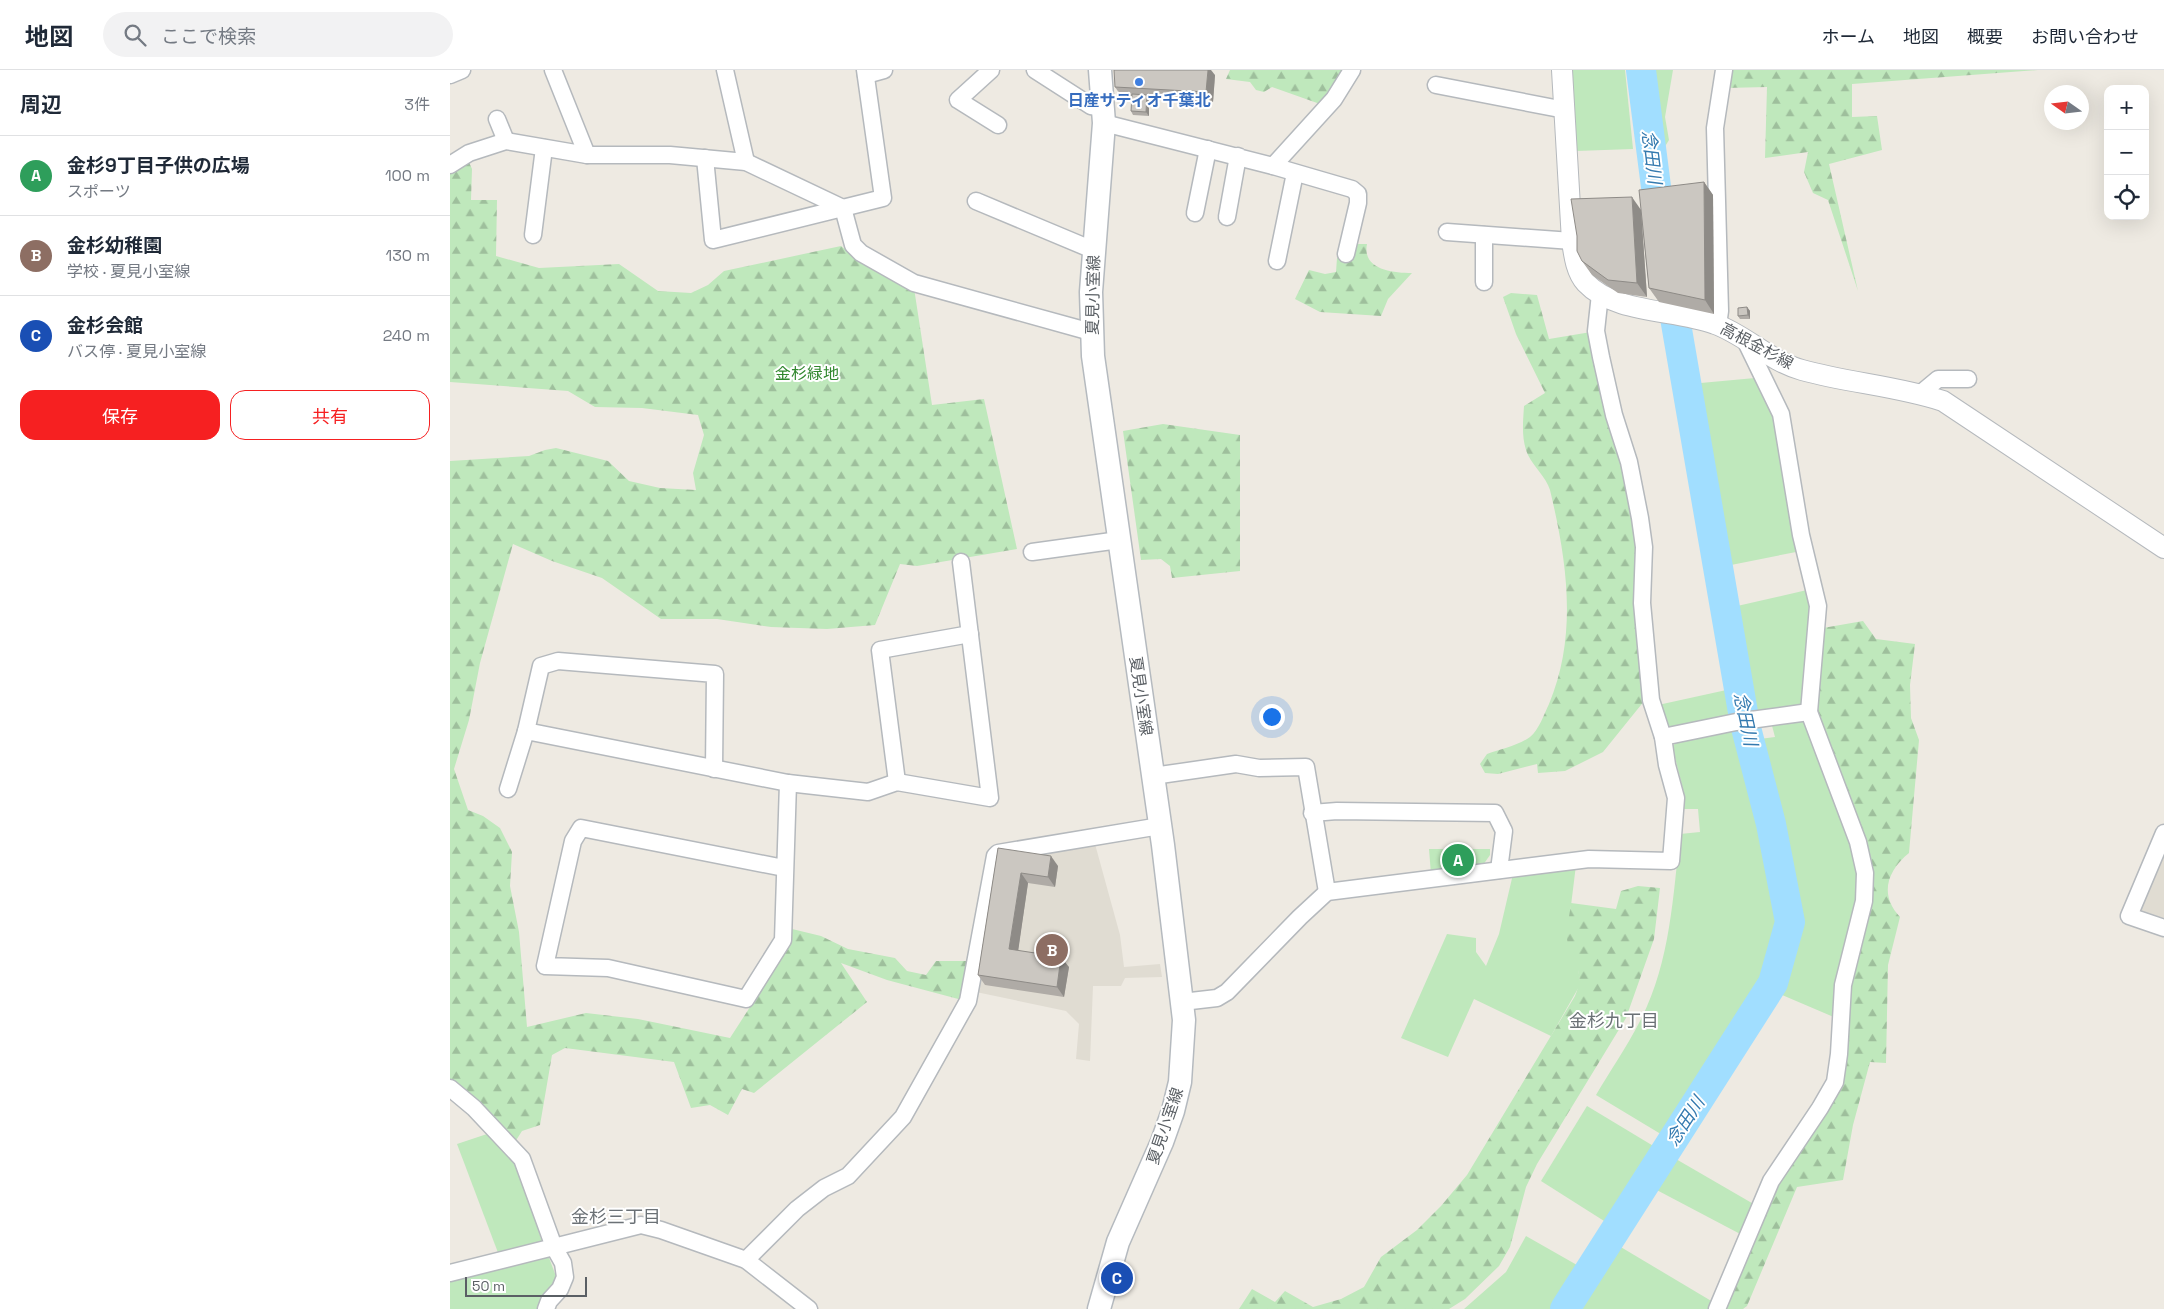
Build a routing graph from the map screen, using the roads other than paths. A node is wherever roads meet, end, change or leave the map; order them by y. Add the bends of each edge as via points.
1 (462, 70) edge
2 (553, 70) edge
3 (725, 70) edge
4 (884, 70) edge
5 (991, 70) edge
6 (1034, 70) edge
7 (1100, 70) edge
8 (1352, 70) edge
9 (1562, 70) edge
10 (1724, 70) edge
11 (866, 73) edge
12 (450, 75) edge
13 (1436, 85) dead end
14 (1565, 110) junction
15 (1104, 115) junction
16 (496, 119) dead end
17 (998, 125) dead end
18 (506, 141) junction
19 (544, 148) junction
20 (1208, 148) junction
21 (587, 154) junction
22 (1238, 156) junction
23 (705, 158) junction
24 (746, 162) junction
25 (450, 165) edge
26 (1273, 166) junction
27 (1295, 172) junction
28 (976, 201) dead end
29 (843, 208) junction
30 (1195, 213) dead end
31 (1226, 217) dead end
32 (1447, 232) dead end
33 (1484, 235) junction
34 (533, 236) dead end
35 (1572, 241) junction
36 (1093, 250) junction
37 (1346, 254) dead end
38 (1277, 261) dead end
39 (1484, 282) dead end
40 (1606, 298) junction
41 (1712, 322) junction
42 (1091, 332) junction
43 (1746, 342) junction
44 (1968, 379) dead end
45 (1920, 394) junction
46 (1119, 540) junction
47 (2164, 548) edge
48 (1032, 552) dead end
49 (962, 562) dead end
50 (970, 634) junction
51 (1810, 712) junction
52 (526, 730) junction
53 (1663, 737) junction
54 (714, 769) junction
55 (1153, 776) junction
56 (896, 782) junction
57 (788, 783) junction
58 (508, 789) dead end
59 (1312, 813) junction
60 (1160, 826) junction
61 (2164, 833) edge
62 (784, 868) junction
63 (1499, 870) junction
64 (1327, 892) junction
65 (2164, 928) edge
66 (1182, 1002) junction
67 (450, 1088) edge
68 (554, 1247) junction
69 (746, 1260) junction
70 (450, 1273) edge
71 (546, 1309) edge
72 (809, 1309) edge
73 (1099, 1309) edge
74 (1717, 1309) edge

1 - 12 street
2 - 21 street
3 - 24 street
4 - 11 street
5 - 17 street via 958,100
6 - 15 street
7 - 15 main road, 夏見小室線
8 - 26 street via 1334,99
9 - 14 street
10 - 41 street via 1715,128 1720,311
11 - 29 street via 883,198
13 - 14 street
14 - 35 street
15 - 20 street
15 - 36 main road, 夏見小室線
16 - 18 street
18 - 19 street
18 - 25 street via 470,153
19 - 21 street
19 - 34 street
20 - 22 street
20 - 30 street
21 - 23 street
22 - 26 street
22 - 31 street
23 - 24 street
23 - 29 street via 713,240
24 - 29 street
26 - 27 street
27 - 37 street via 1352,189 1358,194
27 - 38 street
28 - 36 street
29 - 42 street via 853,244 861,253 914,283
32 - 33 street
33 - 35 street
33 - 39 street
35 - 40 street via 1574,258 1586,283
36 - 42 main road, 夏見小室線
40 - 41 street, 高根金杉線
40 - 53 street via 1596,331 1640,518 1644,547 1642,603 1650,700
41 - 43 street, 高根金杉線
42 - 46 main road, 夏見小室線
43 - 45 street, 高根金杉線 via 1802,370
43 - 51 street via 1781,414 1801,535 1818,606
44 - 45 street via 1938,379
45 - 47 street, 高根金杉線 via 1957,409
46 - 48 street
46 - 55 main road, 夏見小室線
49 - 50 street
50 - 56 street via 880,650
50 - 56 street via 990,798
51 - 53 street via 1736,722
51 - 74 street via 1858,842 1864,873 1864,901 1843,985 1835,1082 1771,1181
52 - 54 street
52 - 54 street via 540,666 558,660 714,674
52 - 58 street
53 - 63 street via 1676,798 1672,861 1589,859
54 - 57 street
55 - 59 street via 1236,764 1258,768 1306,767
55 - 60 main road, 夏見小室線
56 - 57 street via 868,792
57 - 62 street
59 - 63 street via 1495,813 1504,831
59 - 64 street
60 - 66 main road, 夏見小室線
60 - 69 street via 995,856 968,1001 903,1116 848,1176 824,1188 797,1209
61 - 65 street via 2129,916
62 - 62 street via 783,940 746,999 608,968 544,966 573,841 581,828
63 - 64 street
64 - 66 street via 1227,992 1217,998
66 - 73 main road, 夏見小室線 via 1184,1040 1173,1111 1118,1242
67 - 68 street via 480,1113 522,1158
68 - 69 street via 641,1226
68 - 70 street
68 - 71 street via 563,1262 565,1277
69 - 72 street

